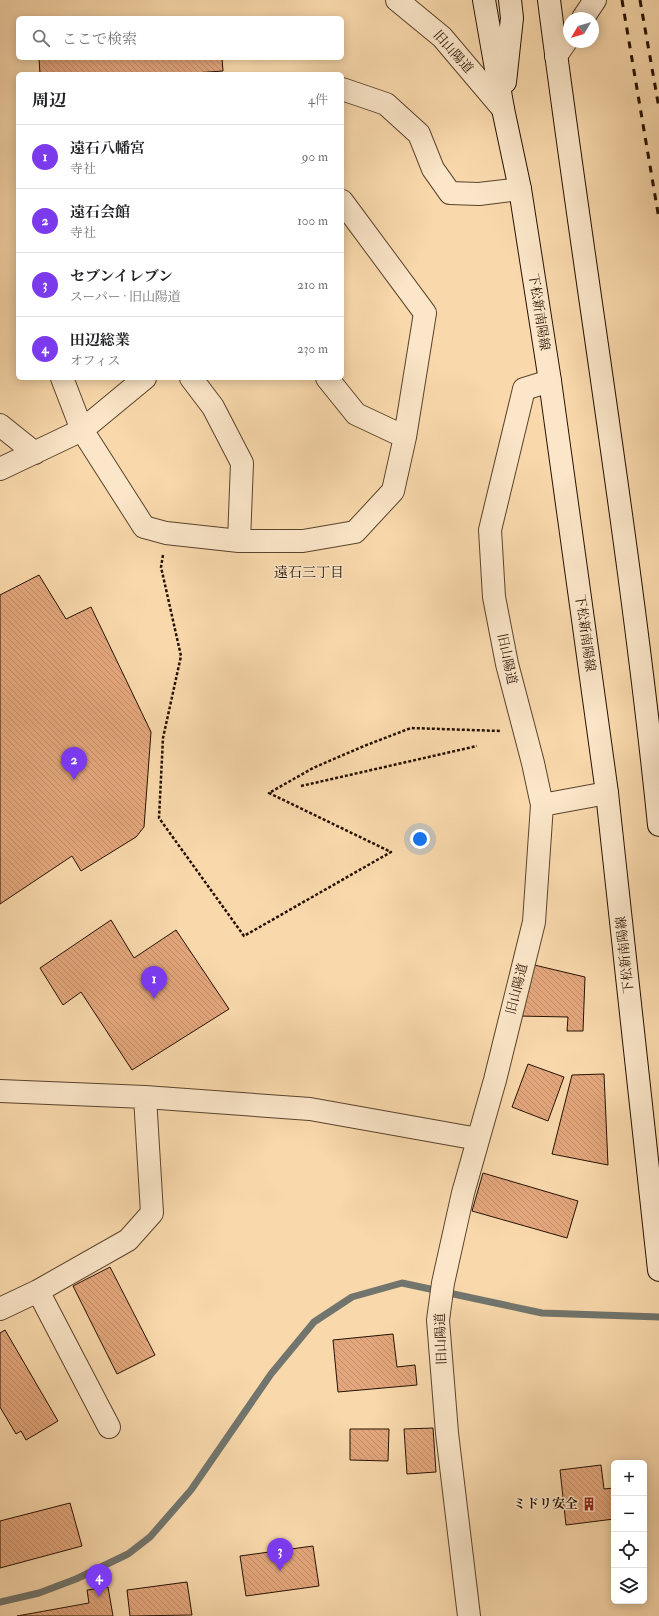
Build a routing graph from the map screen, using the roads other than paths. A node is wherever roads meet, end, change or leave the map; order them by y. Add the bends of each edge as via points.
1 (397, 0) edge
2 (484, 0) edge
3 (510, 0) edge
4 (549, 0) edge
5 (595, 0) edge
6 (587, 12) edge
7 (563, 46) edge
8 (556, 56) junction
9 (344, 90) edge
10 (502, 109) junction
11 (520, 188) junction
12 (345, 212) edge
13 (63, 380) edge
14 (143, 380) edge
15 (193, 380) edge
16 (329, 380) edge
17 (550, 381) junction
18 (0, 425) edge
19 (82, 430) junction
20 (405, 437) junction
21 (34, 453) junction
22 (0, 469) edge
23 (239, 541) junction
24 (607, 792) junction
25 (542, 805) junction
26 (659, 825) edge
27 (0, 1091) edge
28 (145, 1097) junction
29 (478, 1139) junction
30 (659, 1270) edge
31 (38, 1291) junction
32 (0, 1309) edge
33 (109, 1427) dead end
34 (469, 1616) edge

1 - 10 street, 旧山陽道 via 442,37
2 - 10 street, 下松新南陽線
3 - 10 street via 512,18
4 - 8 street
5 - 6 street
7 - 8 street
8 - 26 street via 625,534
9 - 11 street via 386,104 419,134 433,169 450,193 479,194
10 - 11 street, 下松新南陽線
11 - 17 street, 下松新南陽線
12 - 20 street via 425,313
13 - 19 street
14 - 19 street
15 - 23 street via 213,407 242,463
16 - 20 street via 356,414
17 - 24 street, 下松新南陽線
17 - 25 street, 旧山陽道 via 524,389 490,530 494,597 507,664
18 - 21 street
19 - 21 street
19 - 23 street via 144,527 166,533
20 - 23 street via 392,491 355,532 303,541
21 - 22 street
24 - 25 street
24 - 30 street, 下松新南陽線
25 - 29 street, 旧山陽道 via 534,922
27 - 28 street
28 - 29 street via 310,1109
28 - 31 street via 152,1213 128,1240
29 - 34 street, 旧山陽道 via 447,1268 438,1320 447,1433
31 - 32 street
31 - 33 street

